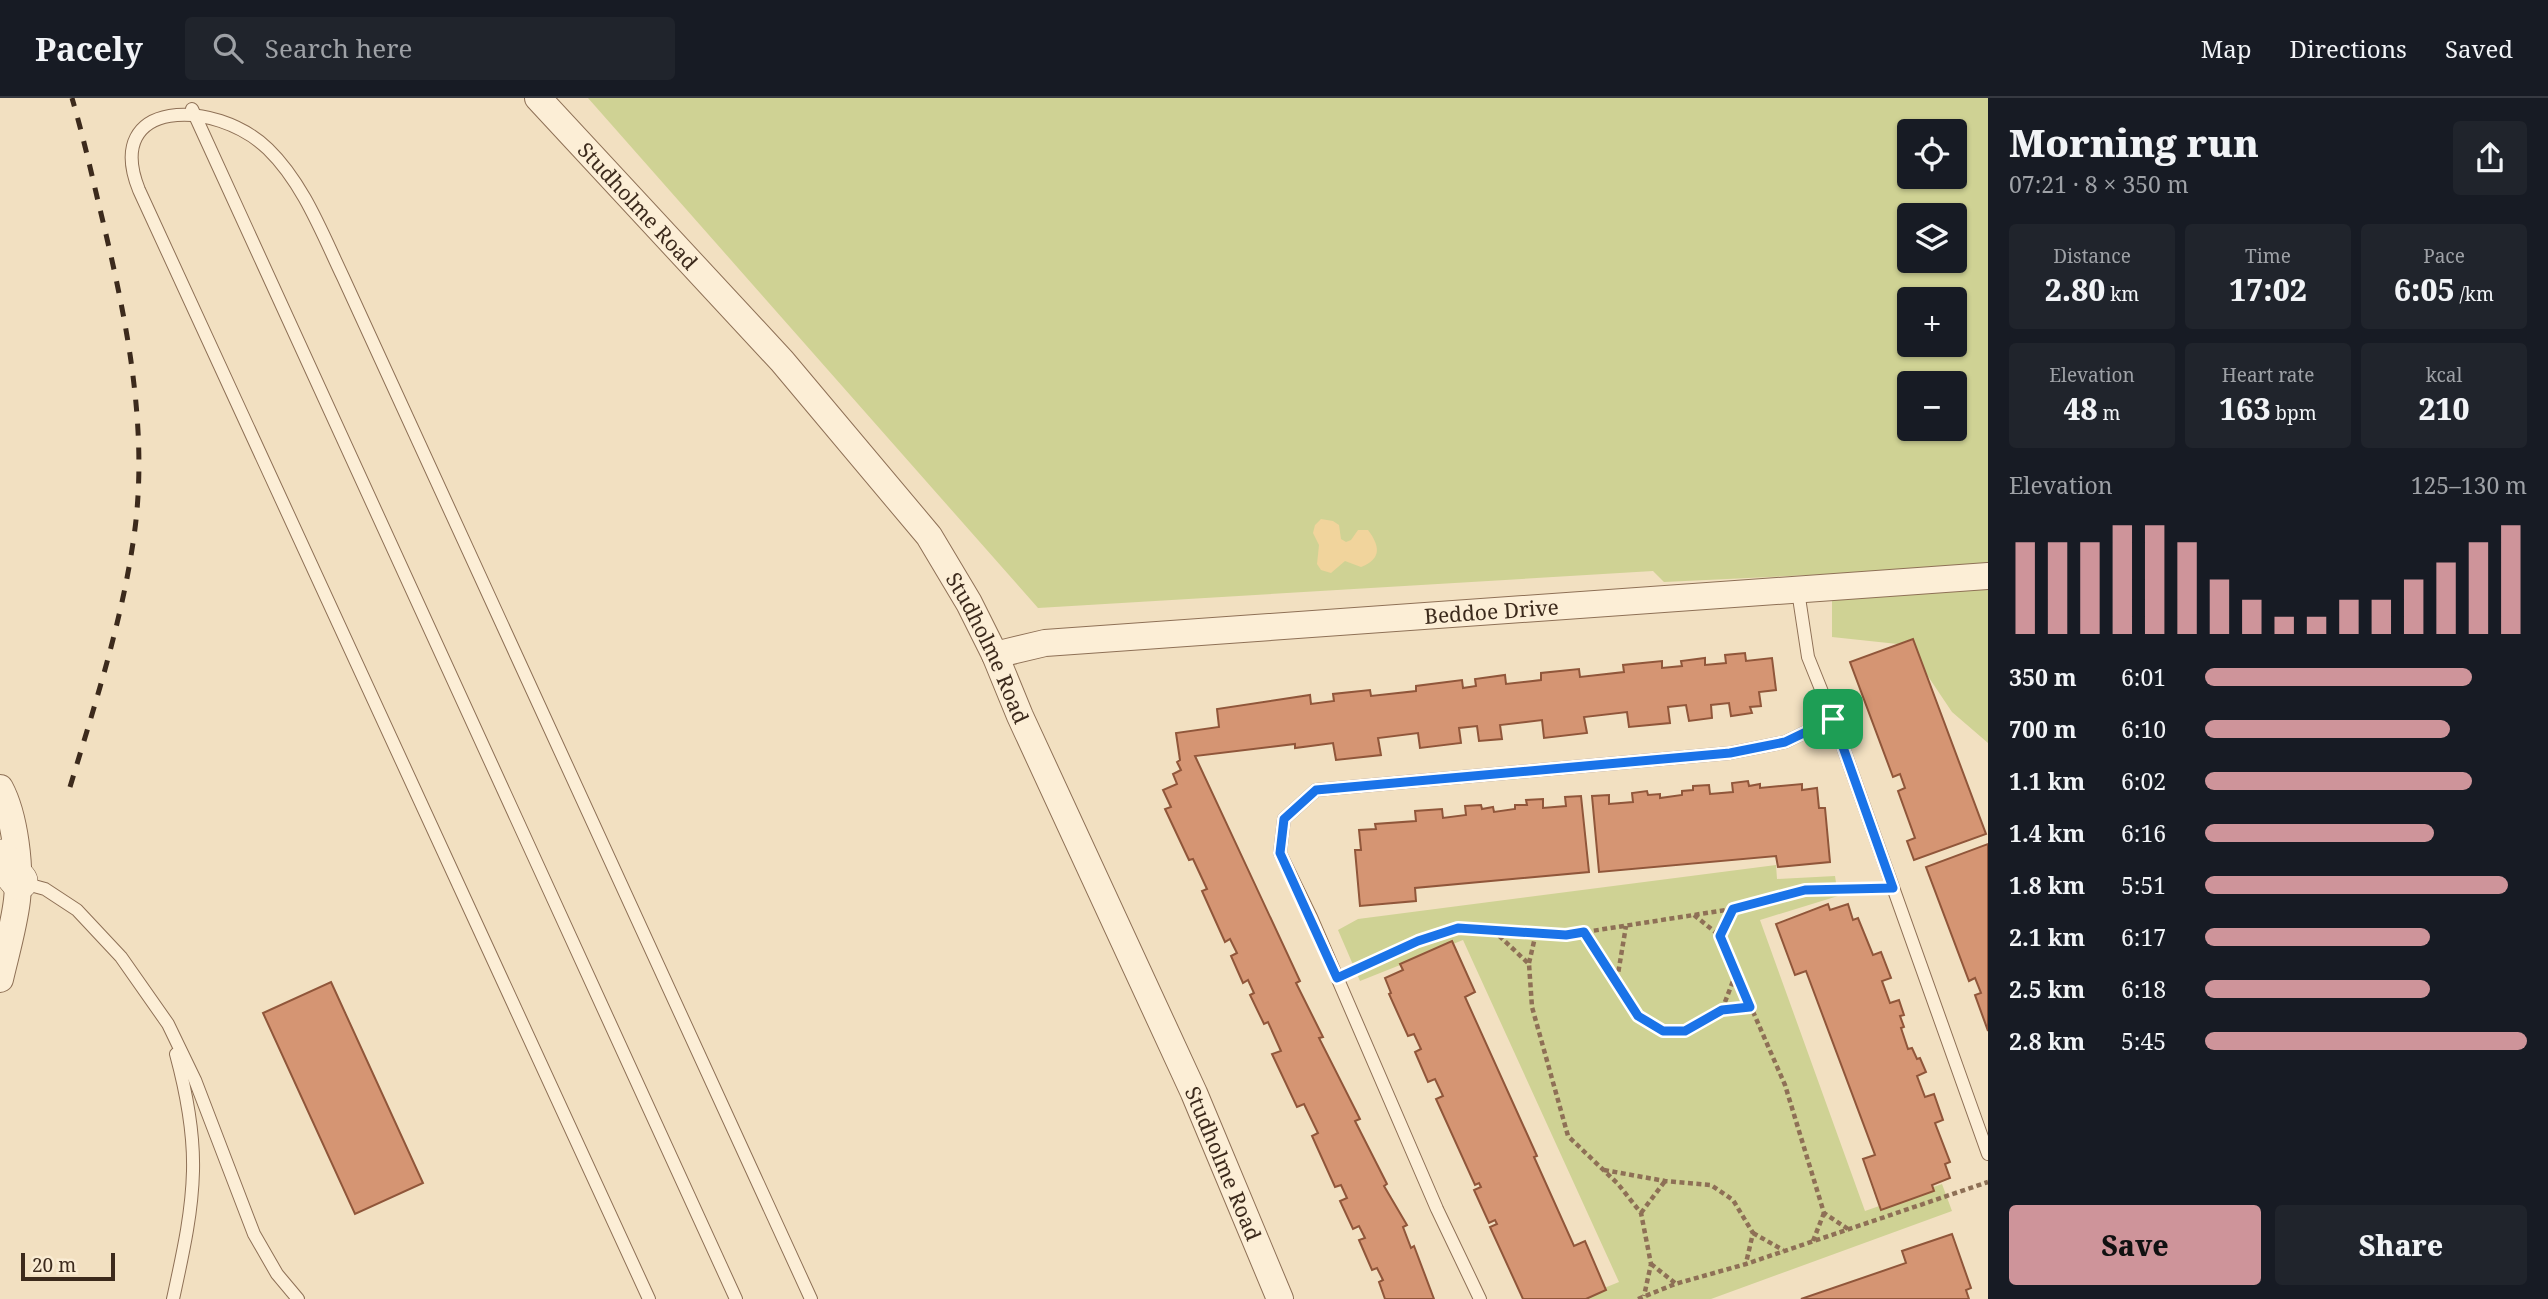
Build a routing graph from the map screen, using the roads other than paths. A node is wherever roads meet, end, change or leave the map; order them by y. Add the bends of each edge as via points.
1 (538, 98) edge
2 (192, 108) junction
3 (1988, 576) edge
4 (1798, 591) junction
5 (995, 655) junction
6 (1833, 719) junction
7 (0, 788) edge
8 (9, 870) edge
9 (0, 979) edge
10 (168, 1024) junction
11 (1988, 1154) edge
12 (186, 1243) junction
13 (173, 1299) edge
14 (181, 1299) edge
15 (298, 1299) edge
16 (649, 1299) edge
17 (736, 1299) edge
18 (811, 1299) edge
19 (1280, 1299) edge
20 (1480, 1299) edge

1 - 5 street, Studholme Road via 782,361 929,536
2 - 16 lane via 168,109 141,121 131,152 139,190
2 - 17 lane
2 - 18 lane via 216,115 258,139 282,164 308,206
3 - 4 street, Beddoe Drive
4 - 5 street, Beddoe Drive via 1045,643
4 - 6 lane via 1808,657
5 - 19 street, Studholme Road via 1194,1093
6 - 11 lane
6 - 20 lane via 1785,742 1730,753 1316,790 1284,819 1280,853
7 - 8 street via 13,828
8 - 9 street via 17,902
8 - 10 lane via 78,910 121,957
10 - 12 lane via 190,1120 193,1171
10 - 15 lane via 195,1080 254,1234 276,1274
12 - 13 lane
12 - 14 lane

